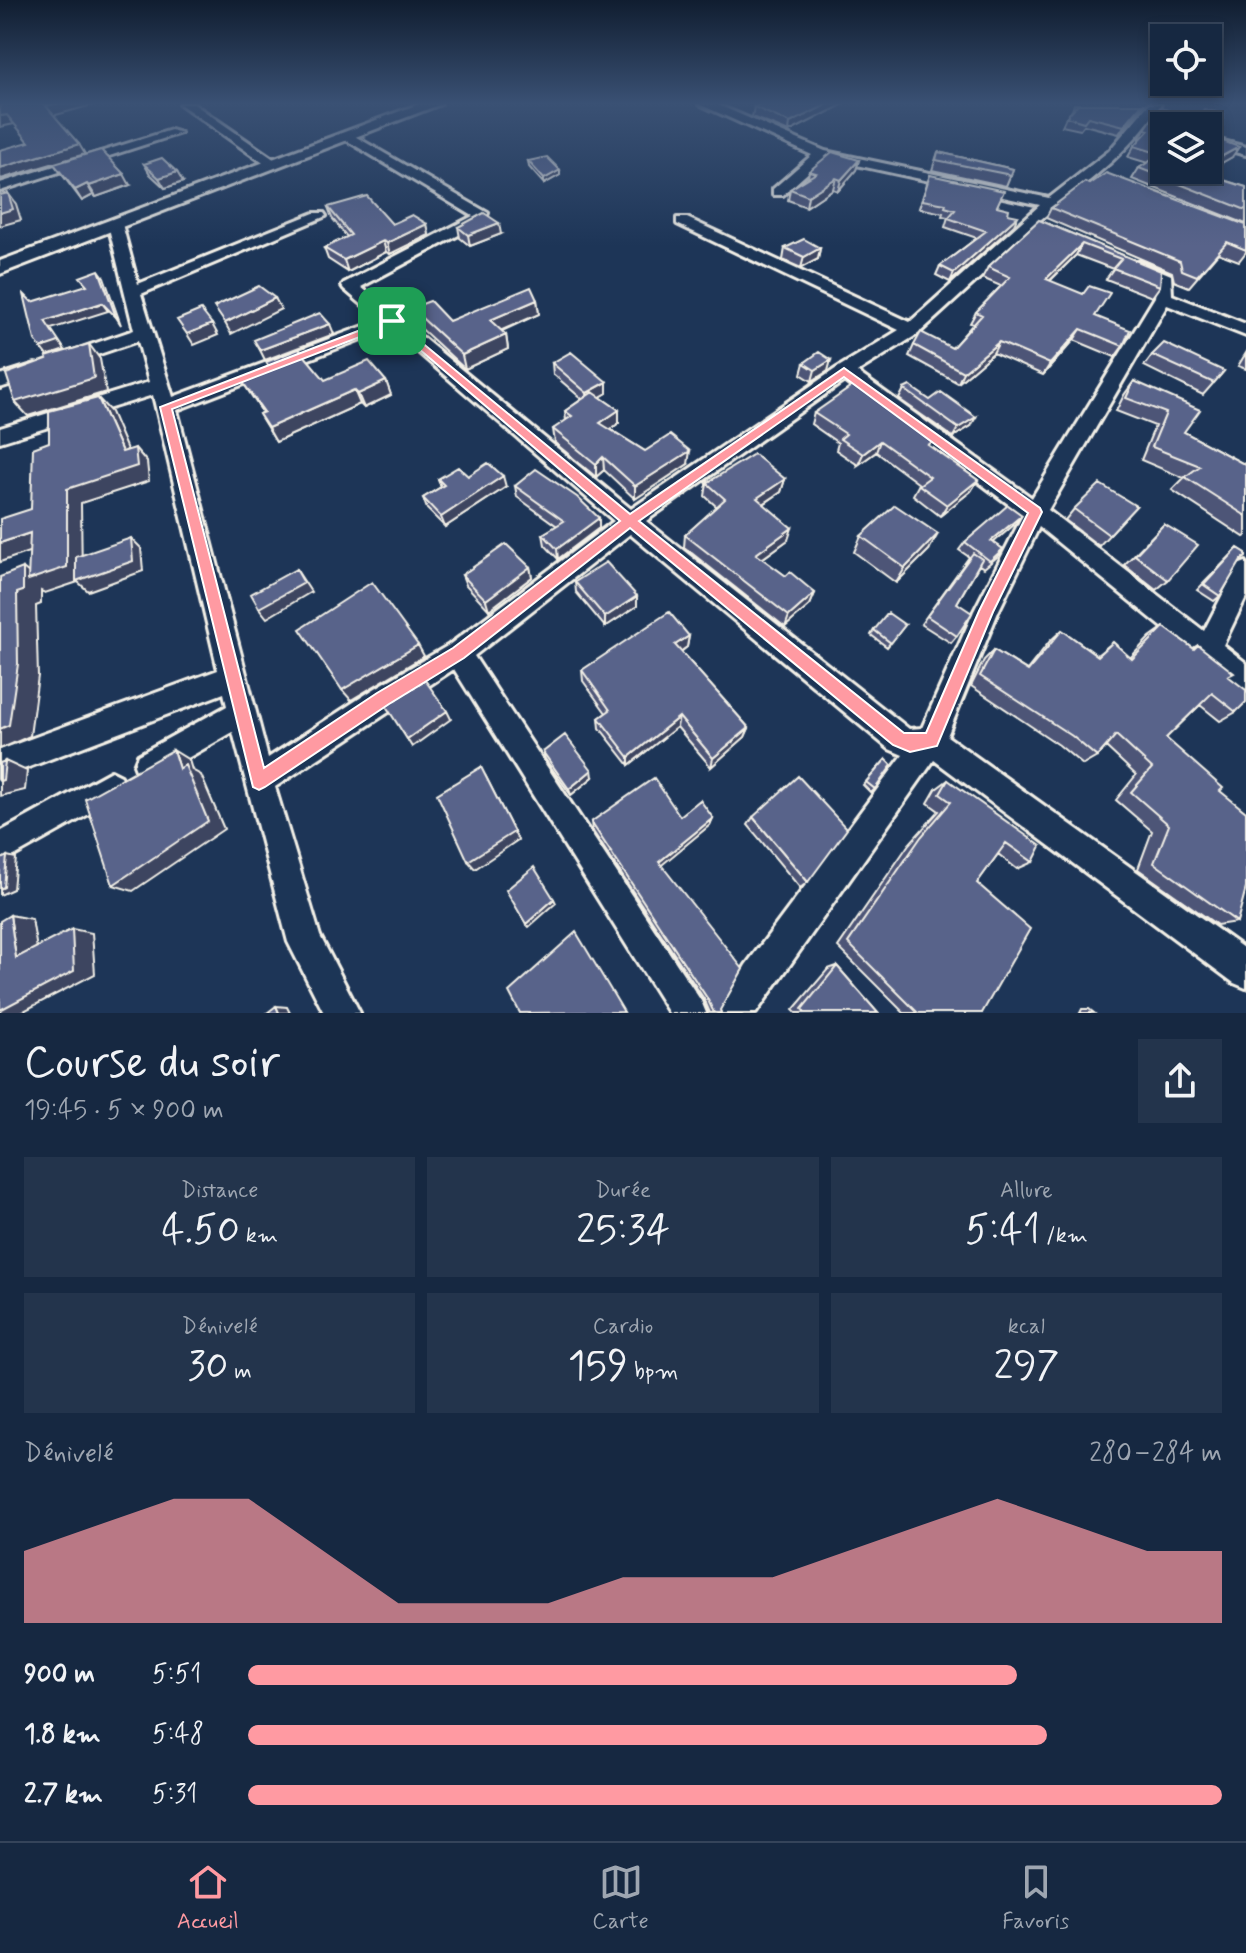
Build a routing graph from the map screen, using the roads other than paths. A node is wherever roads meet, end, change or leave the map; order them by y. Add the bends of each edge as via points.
1 (116, 151) edge
2 (255, 151) edge
3 (308, 151) edge
4 (372, 151) edge
5 (815, 151) edge
6 (1122, 151) edge
7 (821, 154) junction
8 (274, 164) junction
9 (0, 187) edge
10 (778, 192) dead end
11 (1051, 203) junction
12 (319, 216) dead end
13 (1030, 220) junction
14 (682, 221) dead end
15 (115, 224) junction
16 (1057, 232) edge
17 (1111, 255) edge
18 (0, 268) edge
19 (132, 292) junction
20 (1163, 297) junction
21 (392, 321) junction
22 (912, 330) junction
23 (1246, 330) edge
24 (146, 332) junction
25 (844, 372) junction
26 (0, 382) edge
27 (162, 396) junction
28 (0, 435) edge
29 (1035, 512) junction
30 (630, 521) junction
31 (1246, 572) edge
32 (1208, 649) junction
33 (458, 653) junction
34 (232, 677) junction
35 (1246, 679) edge
36 (241, 713) junction
37 (931, 741) junction
38 (0, 764) edge
39 (259, 781) junction
40 (0, 849) edge
41 (1246, 971) edge
42 (343, 1013) edge
43 (689, 1013) edge
44 (736, 1013) edge

1 - 9 street
2 - 8 street
3 - 8 street
4 - 21 street via 481,213 350,286
5 - 7 street
6 - 11 street via 1103,175
7 - 10 street
7 - 11 street
8 - 15 street
11 - 13 street
12 - 19 street
13 - 16 street
13 - 22 street
14 - 22 street
15 - 18 street
15 - 19 street
17 - 20 street via 1165,278
19 - 24 street
20 - 23 street
20 - 29 street
21 - 27 street
21 - 30 street
22 - 25 street
24 - 26 street
24 - 27 street
25 - 29 street
25 - 30 street
27 - 28 street
27 - 34 street
29 - 32 street
29 - 37 street
30 - 33 street
30 - 37 street via 899,739 910,744
31 - 32 street
32 - 35 street
33 - 39 street
33 - 43 street
34 - 36 street
34 - 38 street
36 - 39 street
36 - 40 street
37 - 41 street
37 - 44 street
39 - 42 street via 305,942

